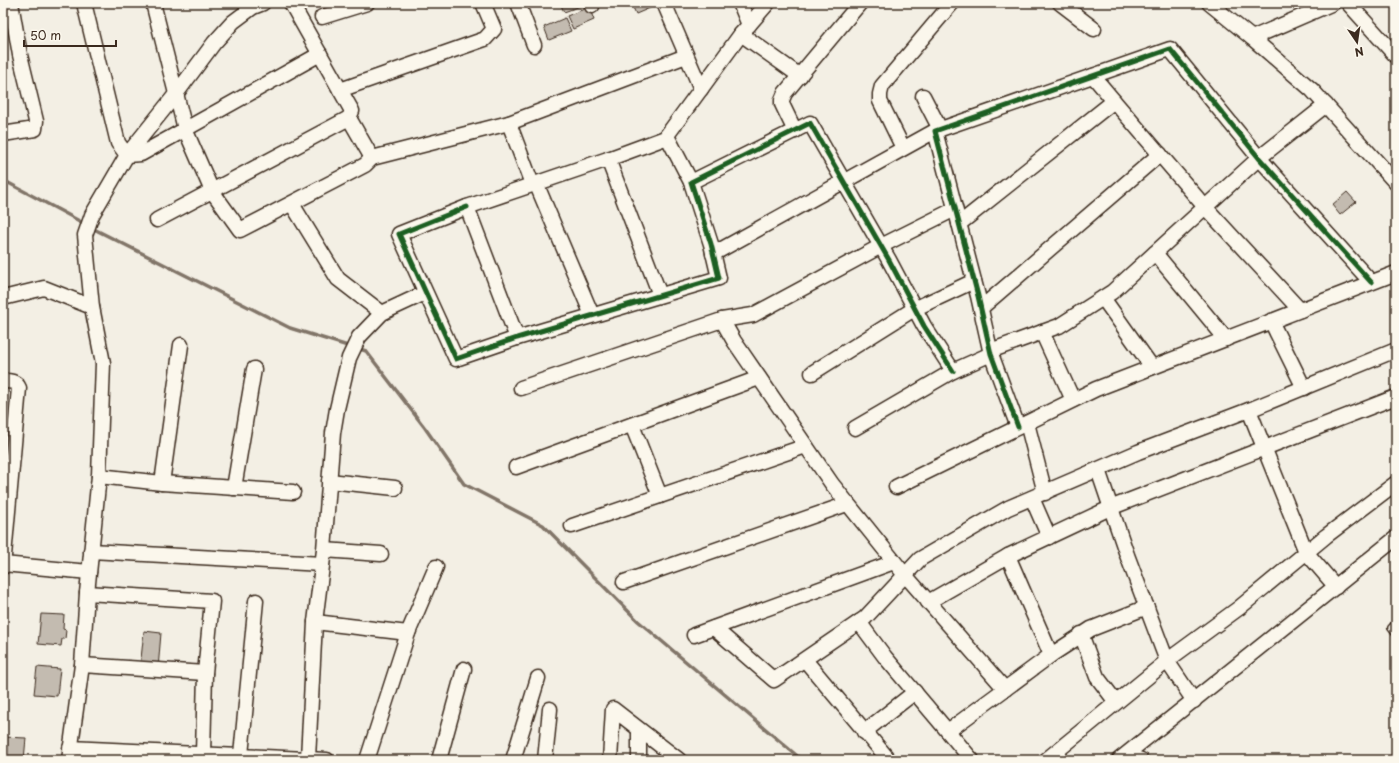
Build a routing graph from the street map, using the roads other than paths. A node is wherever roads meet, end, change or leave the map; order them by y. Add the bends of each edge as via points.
1 (11, 3) edge
2 (84, 3) edge
3 (153, 3) edge
4 (263, 3) edge
5 (291, 3) edge
6 (333, 3) edge
7 (367, 3) edge
8 (483, 3) edge
9 (518, 3) edge
10 (664, 3) edge
11 (740, 3) edge
12 (768, 3) edge
13 (860, 3) edge
14 (952, 3) edge
15 (1060, 3) edge
16 (1209, 3) edge
17 (1333, 3) edge
18 (1348, 3) edge
19 (322, 17) junction
20 (1094, 29) dead end
21 (745, 30) junction
22 (309, 35) junction
23 (1252, 38) junction
24 (534, 44) dead end
25 (320, 54) junction
26 (686, 56) junction
27 (1396, 56) edge
28 (800, 76) junction
29 (1093, 76) junction
30 (701, 89) junction
31 (340, 90) junction
32 (176, 94) junction
33 (923, 96) dead end
34 (1114, 101) junction
35 (1326, 105) junction
36 (349, 118) junction
37 (508, 123) junction
38 (185, 129) junction
39 (937, 130) junction
40 (795, 131) junction
41 (3, 134) edge
42 (667, 136) junction
43 (903, 148) junction
44 (1160, 154) junction
45 (127, 155) junction
46 (372, 158) junction
47 (1259, 158) junction
48 (608, 160) junction
49 (844, 181) junction
50 (691, 182) junction
51 (1396, 183) edge
52 (534, 184) junction
53 (212, 191) junction
54 (292, 204) junction
55 (467, 207) junction
56 (1205, 207) junction
57 (955, 209) junction
58 (157, 220) dead end
59 (959, 224) junction
60 (881, 246) junction
61 (1155, 253) junction
62 (713, 254) junction
63 (1396, 273) edge
64 (974, 281) junction
65 (1371, 282) junction
66 (425, 293) junction
67 (660, 295) junction
68 (3, 298) edge
69 (1103, 298) junction
70 (92, 307) junction
71 (981, 308) junction
72 (914, 309) junction
73 (1300, 310) junction
74 (382, 313) junction
75 (592, 316) junction
76 (722, 320) junction
77 (1271, 321) junction
78 (1042, 332) junction
79 (517, 338) junction
80 (1226, 339) junction
81 (181, 345) dead end
82 (1396, 350) edge
83 (991, 352) junction
84 (1152, 367) junction
85 (254, 369) dead end
86 (953, 371) junction
87 (812, 373) dead end
88 (759, 378) junction
89 (3, 381) edge
90 (521, 388) dead end
91 (1304, 388) junction
92 (1396, 397) edge
93 (1073, 400) junction
94 (1249, 410) junction
95 (632, 425) junction
96 (1023, 425) junction
97 (854, 428) dead end
98 (806, 446) junction
99 (1264, 449) junction
100 (8, 455) edge
101 (516, 467) dead end
102 (1098, 470) junction
103 (99, 476) junction
104 (329, 481) junction
105 (162, 483) junction
106 (1396, 483) edge
107 (896, 487) dead end
108 (234, 488) junction
109 (395, 488) dead end
110 (293, 492) dead end
111 (660, 496) junction
112 (1039, 496) junction
113 (848, 504) junction
114 (1110, 508) junction
115 (572, 526) dead end
116 (1049, 537) junction
117 (1396, 538) edge
118 (91, 551) junction
119 (1306, 552) junction
120 (381, 554) dead end
121 (1008, 556) junction
122 (323, 557) junction
123 (894, 562) junction
124 (3, 564) edge
125 (3, 567) edge
126 (436, 567) dead end
127 (89, 572) junction
128 (905, 576) junction
129 (624, 582) dead end
130 (1336, 587) junction
131 (87, 592) junction
132 (256, 601) dead end
133 (928, 602) junction
134 (1146, 607) junction
135 (315, 622) junction
136 (859, 622) junction
137 (1396, 624) edge
138 (714, 628) junction
139 (408, 633) junction
140 (1396, 633) edge
141 (1082, 634) junction
142 (694, 635) dead end
143 (1051, 655) junction
144 (805, 660) junction
145 (1168, 661) junction
146 (82, 665) junction
147 (464, 669) dead end
148 (205, 673) junction
149 (538, 678) dead end
150 (1005, 689) junction
151 (915, 692) junction
152 (1194, 701) junction
153 (1116, 702) junction
154 (550, 709) dead end
155 (639, 730) junction
156 (948, 731) junction
157 (864, 732) junction
158 (69, 754) edge
159 (203, 754) junction
160 (241, 755) junction
161 (1123, 757) edge
162 (308, 758) junction
163 (327, 760) edge
164 (367, 760) edge
165 (439, 760) edge
166 (513, 760) edge
167 (545, 760) edge
168 (610, 760) edge
169 (639, 760) edge
170 (679, 760) edge
171 (889, 760) edge
172 (972, 760) edge
173 (1046, 760) edge
174 (1141, 760) edge

1 - 41 street via 36,121 35,129
2 - 45 street via 118,143
3 - 32 street
4 - 32 street via 233,22 214,42
5 - 22 street
6 - 19 street
7 - 19 street
8 - 31 street via 494,29 485,39
9 - 24 street
10 - 26 street
11 - 21 street
12 - 21 street
13 - 28 street
14 - 43 street via 882,86 880,102
15 - 20 street
16 - 23 street
17 - 23 street
18 - 27 street
19 - 22 street
21 - 28 street
21 - 30 street
22 - 25 street
23 - 35 street
25 - 31 street
25 - 38 street
26 - 30 street
26 - 37 street
28 - 40 street via 782,100 783,108
29 - 34 street
29 - 39 street
29 - 47 street via 1170,49
30 - 42 street
31 - 36 street via 352,111
32 - 38 street
32 - 45 street
33 - 39 street
34 - 44 street
34 - 59 street
35 - 47 street
35 - 51 street
36 - 46 street
36 - 53 street
37 - 46 street
37 - 52 street
38 - 45 street via 141,154
38 - 53 street
39 - 43 street
39 - 57 street
40 - 49 street via 810,123
40 - 50 street
42 - 48 street
42 - 50 street
43 - 49 street
44 - 56 street
44 - 71 street
45 - 70 street via 92,214 85,235
46 - 54 street via 364,165
47 - 56 street
47 - 65 street
48 - 52 street
48 - 67 street
49 - 60 street
49 - 62 street
50 - 62 street
52 - 55 street
52 - 75 street
53 - 54 street via 240,230
53 - 58 street
54 - 74 street via 338,279
55 - 66 street via 398,234
55 - 79 street
56 - 61 street
56 - 73 street
57 - 59 street
57 - 60 street
59 - 64 street
60 - 72 street
60 - 76 street via 753,315
61 - 69 street
61 - 80 street
62 - 67 street via 719,278
63 - 65 street
64 - 71 street
64 - 72 street
65 - 73 street
66 - 74 street
66 - 79 street via 456,359
67 - 75 street
68 - 70 street via 44,288
69 - 78 street via 1059,326
69 - 84 street
70 - 103 street via 103,363
71 - 83 street
72 - 86 street
72 - 87 street
73 - 77 street
74 - 104 street via 359,337 349,358 337,409
75 - 79 street
76 - 88 street
76 - 90 street
77 - 80 street
77 - 91 street
78 - 83 street
78 - 93 street
80 - 84 street
81 - 105 street
82 - 91 street
83 - 86 street
83 - 96 street
84 - 93 street
85 - 108 street
86 - 97 street
88 - 95 street
88 - 98 street
89 - 100 street via 13,381 19,388
91 - 94 street
92 - 99 street
93 - 96 street
94 - 99 street
94 - 102 street
95 - 101 street
95 - 111 street
96 - 107 street
96 - 112 street
98 - 111 street
98 - 113 street
99 - 114 street
99 - 119 street
100 - 124 street
102 - 112 street
102 - 114 street
103 - 105 street
103 - 118 street
104 - 109 street
104 - 122 street
105 - 108 street
106 - 119 street
108 - 110 street
111 - 115 street
112 - 116 street
112 - 128 street via 1008,508 920,559
113 - 123 street
113 - 129 street
114 - 116 street
114 - 134 street
116 - 121 street
117 - 130 street
118 - 122 street
118 - 127 street
119 - 130 street
119 - 145 street via 1239,608
120 - 122 street
121 - 133 street
121 - 143 street
122 - 135 street
123 - 128 street
123 - 138 street
124 - 125 street
124 - 127 street
126 - 139 street
127 - 131 street
128 - 133 street
128 - 136 street via 866,618
130 - 152 street
131 - 146 street
131 - 148 street via 212,601
132 - 160 street
133 - 150 street
134 - 141 street
134 - 145 street
135 - 139 street
135 - 162 street
136 - 144 street
136 - 151 street
137 - 140 lane via 1392,628
138 - 142 street
138 - 144 street via 774,680
139 - 164 street
141 - 143 street
141 - 153 street via 1097,677
143 - 150 street
144 - 157 street
145 - 152 street
145 - 153 street
146 - 148 street
146 - 158 street
147 - 165 street
148 - 159 street
149 - 166 street
150 - 156 street
151 - 156 street
151 - 157 street
152 - 161 street
153 - 173 street
154 - 167 street
155 - 168 street via 613,709
155 - 169 street
155 - 170 street
156 - 172 street
157 - 171 street
158 - 159 street
159 - 160 street
160 - 162 street
161 - 174 street
162 - 163 street

